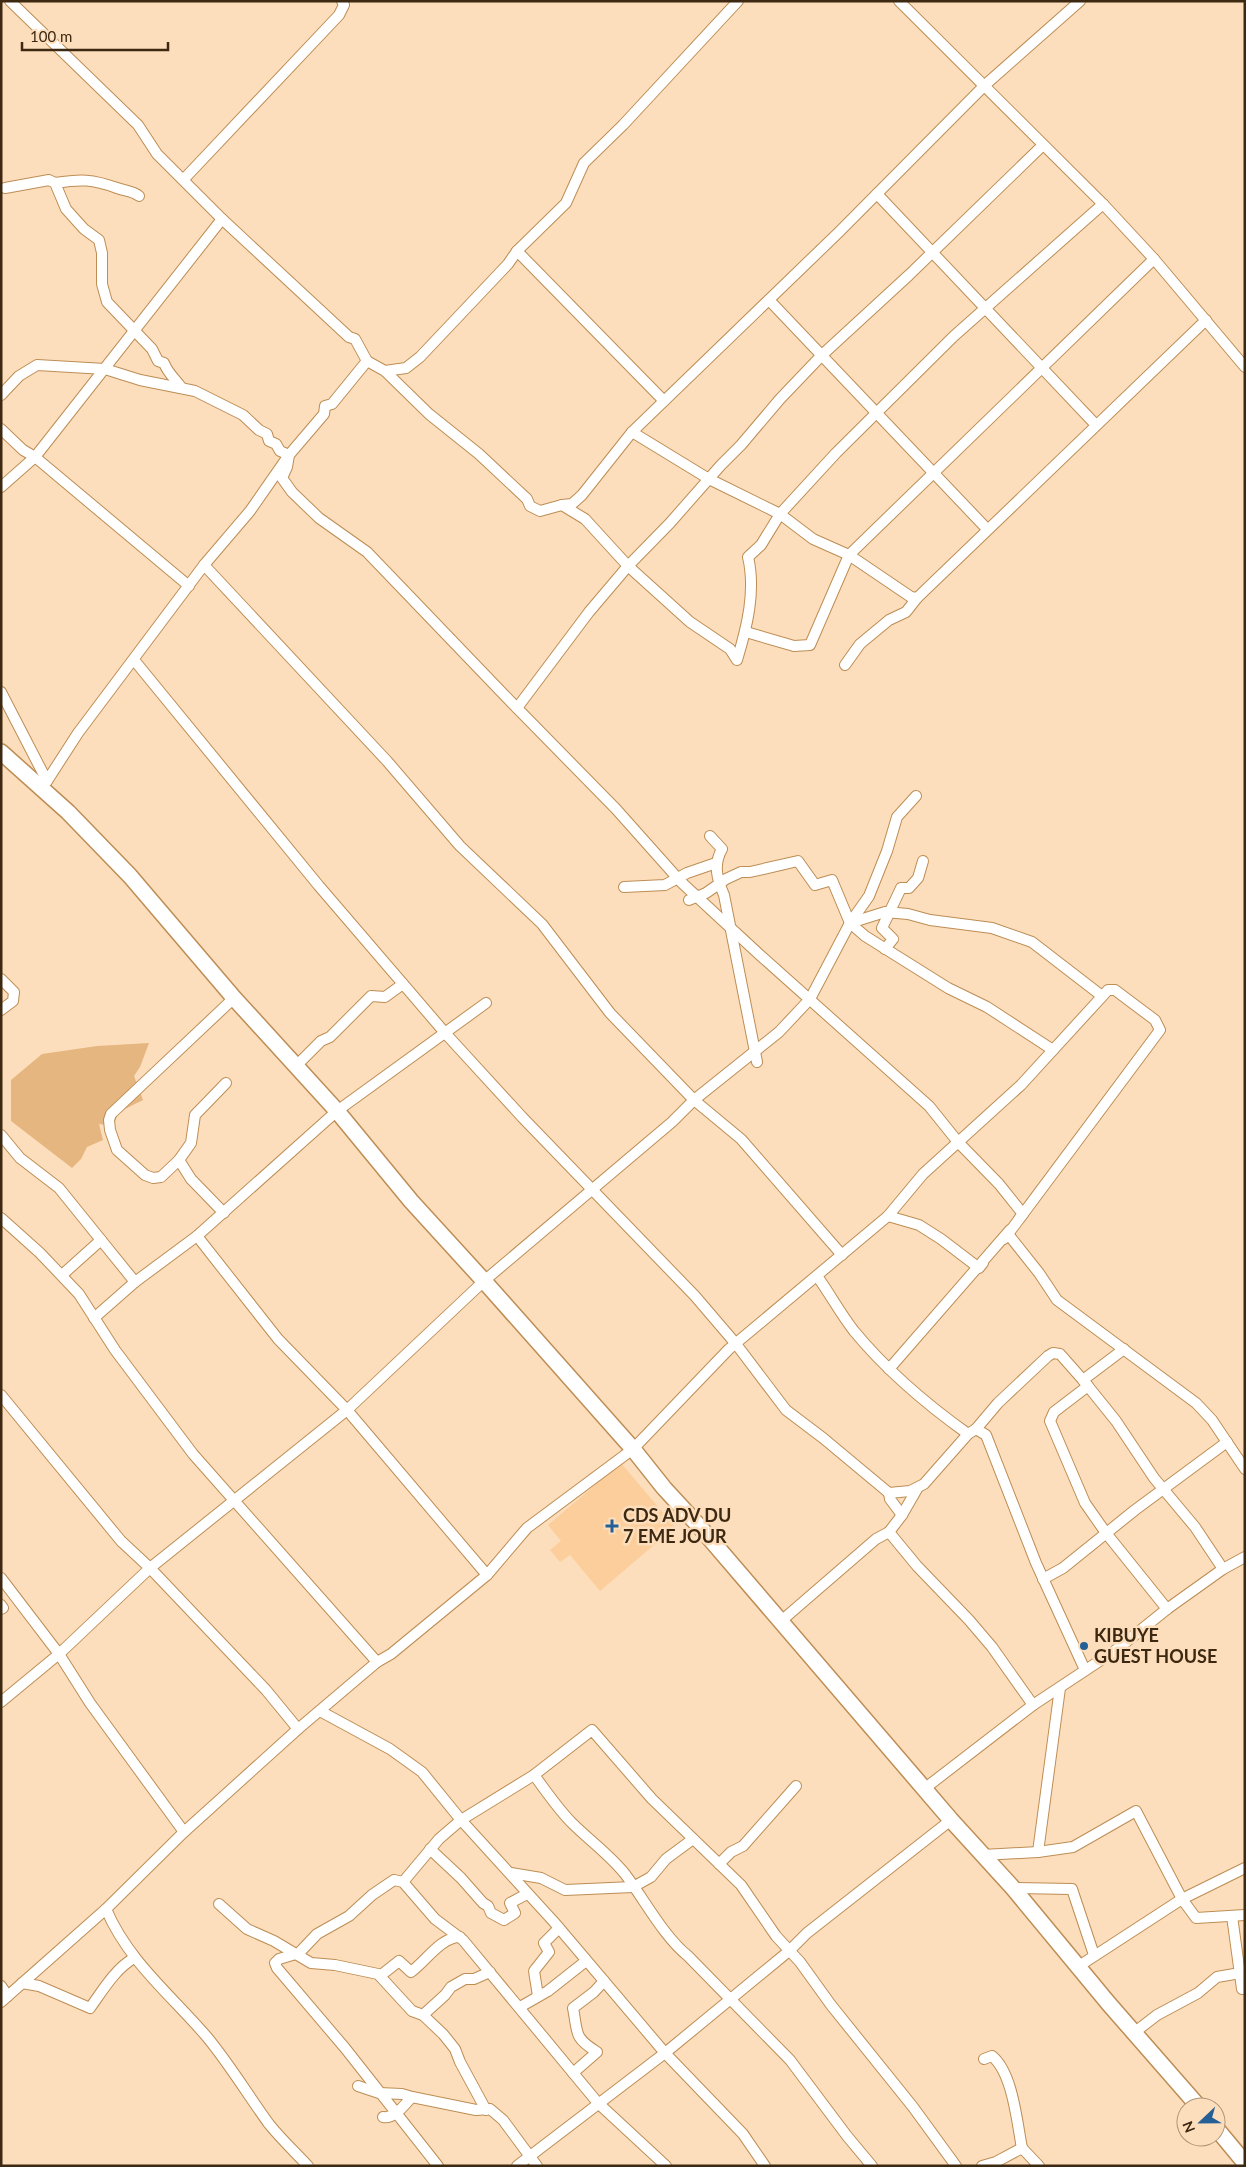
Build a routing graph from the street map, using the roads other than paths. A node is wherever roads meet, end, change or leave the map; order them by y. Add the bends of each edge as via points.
1 (10, 1) edge
2 (342, 1) edge
3 (738, 1) edge
4 (899, 1) edge
5 (1080, 1) edge
6 (985, 85) junction
7 (1043, 145) junction
8 (184, 179) junction
9 (55, 183) junction
10 (5, 188) dead end
11 (877, 194) junction
12 (139, 196) dead end
13 (1103, 204) junction
14 (222, 218) junction
15 (517, 251) junction
16 (933, 251) junction
17 (1154, 259) junction
18 (769, 300) junction
19 (985, 308) junction
20 (1206, 320) junction
21 (134, 331) junction
22 (822, 355) junction
23 (367, 361) junction
24 (1245, 367) edge
25 (1042, 368) junction
26 (105, 369) junction
27 (385, 371) junction
28 (181, 387) junction
29 (1, 394) edge
30 (664, 401) junction
31 (876, 414) junction
32 (1096, 425) junction
33 (1, 429) edge
34 (632, 432) junction
35 (289, 455) junction
36 (35, 457) junction
37 (932, 473) junction
38 (709, 479) junction
39 (1, 487) edge
40 (562, 505) junction
41 (780, 514) junction
42 (987, 529) junction
43 (849, 555) junction
44 (204, 565) junction
45 (628, 566) junction
46 (189, 586) junction
47 (917, 598) junction
48 (746, 632) junction
49 (134, 660) junction
50 (845, 665) dead end
51 (1, 692) edge
52 (517, 708) junction
53 (1, 752) edge
54 (44, 784) junction
55 (916, 796) dead end
56 (710, 836) dead end
57 (923, 861) dead end
58 (716, 863) junction
59 (678, 878) junction
60 (719, 884) junction
61 (624, 887) dead end
62 (693, 898) junction
63 (888, 912) junction
64 (850, 923) junction
65 (731, 928) junction
66 (885, 949) junction
67 (1, 979) edge
68 (402, 984) junction
69 (1102, 996) junction
70 (234, 998) junction
71 (810, 999) junction
72 (486, 1003) dead end
73 (1, 1010) edge
74 (446, 1034) junction
75 (1053, 1050) junction
76 (756, 1057) junction
77 (296, 1066) junction
78 (226, 1084) dead end
79 (694, 1100) junction
80 (337, 1111) junction
81 (1, 1135) edge
82 (958, 1142) junction
83 (179, 1160) junction
84 (592, 1189) junction
85 (224, 1213) junction
86 (1023, 1214) junction
87 (888, 1216) junction
88 (1, 1218) edge
89 (1008, 1234) junction
90 (197, 1236) junction
91 (101, 1240) junction
92 (842, 1255) junction
93 (979, 1268) junction
94 (62, 1275) junction
95 (816, 1276) junction
96 (484, 1281) junction
97 (135, 1282) junction
98 (94, 1318) junction
99 (736, 1344) junction
100 (1124, 1349) junction
101 (889, 1369) junction
102 (1085, 1383) junction
103 (1, 1395) edge
104 (347, 1410) junction
105 (972, 1431) junction
106 (1226, 1442) junction
107 (633, 1449) junction
108 (1244, 1466) edge
109 (917, 1489) junction
110 (1164, 1489) junction
111 (890, 1494) junction
112 (235, 1501) junction
113 (902, 1515) junction
114 (889, 1532) junction
115 (1106, 1533) junction
116 (1245, 1557) edge
117 (150, 1568) junction
118 (1223, 1569) junction
119 (487, 1575) junction
120 (1043, 1579) junction
121 (3, 1585) edge
122 (1, 1605) edge
123 (1, 1609) edge
124 (1167, 1609) junction
125 (780, 1622) junction
126 (59, 1654) junction
127 (377, 1662) junction
128 (1085, 1670) junction
129 (1060, 1688) junction
130 (1, 1702) edge
131 (1033, 1705) junction
132 (320, 1711) junction
133 (298, 1729) junction
134 (534, 1775) junction
135 (796, 1786) dead end
136 (924, 1789) junction
137 (460, 1820) junction
138 (951, 1820) junction
139 (184, 1832) junction
140 (693, 1839) junction
141 (430, 1849) junction
142 (1038, 1852) junction
143 (983, 1854) junction
144 (719, 1864) junction
145 (1245, 1868) edge
146 (511, 1873) junction
147 (402, 1882) junction
148 (633, 1887) junction
149 (1014, 1888) junction
150 (527, 1894) junction
151 (1182, 1899) junction
152 (218, 1904) dead end
153 (106, 1909) junction
154 (1245, 1915) edge
155 (1232, 1916) junction
156 (559, 1928) junction
157 (460, 1937) junction
158 (789, 1951) junction
159 (296, 1954) junction
160 (1094, 1955) junction
161 (134, 1958) junction
162 (586, 1961) junction
163 (1079, 1966) junction
164 (490, 1972) junction
165 (1240, 1973) junction
166 (380, 1976) junction
167 (604, 1981) junction
168 (22, 1983) junction
169 (1, 1986) edge
170 (1245, 1988) edge
171 (538, 1996) junction
172 (5, 1999) edge
173 (730, 2000) junction
174 (520, 2007) junction
175 (423, 2014) junction
176 (1135, 2032) junction
177 (665, 2053) junction
178 (984, 2059) dead end
179 (573, 2073) junction
180 (358, 2086) dead end
181 (381, 2093) junction
182 (412, 2097) junction
183 (1190, 2097) edge
184 (598, 2103) junction
185 (486, 2110) junction
186 (397, 2113) junction
187 (383, 2117) dead end
188 (1226, 2140) edge
189 (1022, 2148) junction
190 (529, 2156) junction
191 (1245, 2163) edge
192 (308, 2166) edge
193 (438, 2166) edge
194 (517, 2166) edge
195 (537, 2166) edge
196 (666, 2166) edge
197 (765, 2166) edge
198 (872, 2166) edge
199 (956, 2166) edge
200 (982, 2166) edge
201 (1039, 2166) edge

1 - 8 street via 138,124 157,154
2 - 8 street via 344,5 339,15
3 - 15 street via 623,126 584,163 566,203
4 - 6 street
5 - 6 street
6 - 7 street
6 - 11 street
7 - 13 street
7 - 16 street
8 - 14 street
9 - 10 street via 49,180
9 - 12 street via 80,179 105,182
9 - 21 street via 66,209 99,240 103,259 102,284 107,302
11 - 16 street
11 - 18 street
13 - 17 street
13 - 19 street
14 - 21 street
14 - 23 street via 349,337 355,339
15 - 27 street via 420,357 406,368
15 - 30 street
16 - 19 street
16 - 22 street
17 - 20 street
17 - 25 street
18 - 22 street
18 - 30 street
19 - 25 street
19 - 31 street
20 - 24 street
20 - 32 street
21 - 26 street
21 - 28 street
22 - 31 street
22 - 38 street
23 - 27 street
23 - 35 street via 332,404 324,406 324,414
25 - 32 street
25 - 37 street
26 - 28 street via 140,380
26 - 29 street via 37,365 19,376
26 - 36 street
27 - 40 street via 429,414 479,454 527,499 530,506 540,510
28 - 35 street via 243,415 267,434 269,441 280,451
30 - 34 street
31 - 37 street
31 - 41 street
32 - 42 street
33 - 36 street
34 - 38 street
34 - 40 street via 582,495 572,504
35 - 44 street via 250,511
35 - 52 street via 282,478 292,492 332,529 367,552
36 - 39 street
36 - 46 street
37 - 42 street
37 - 43 street
38 - 41 street
38 - 45 street
40 - 45 street via 585,519
41 - 43 street via 813,539
41 - 48 street via 762,545 748,557 752,575
42 - 47 street
43 - 47 street
43 - 48 street via 810,646 794,646
44 - 46 street
44 - 79 street via 386,761 460,846 542,924 610,1013
45 - 48 street via 690,622 730,649 737,660
45 - 52 street
46 - 49 street
47 - 50 street via 906,612 889,620 860,644
49 - 54 street
49 - 68 street
51 - 54 street
52 - 59 street
53 - 54 highway
54 - 70 highway via 130,876
55 - 64 street via 898,817 869,896
56 - 58 street via 722,849
57 - 63 street via 918,878 909,888 901,888
58 - 59 street
58 - 60 street
59 - 61 street via 665,885
59 - 62 street
60 - 62 street
60 - 64 street via 741,872 798,861 815,885 832,880
60 - 65 street
62 - 65 street
63 - 64 street
63 - 66 street via 882,928 893,939
63 - 69 street via 992,928 1032,942
64 - 66 street
64 - 71 street
65 - 71 street
65 - 76 street
66 - 75 street via 948,988 987,1007
67 - 73 street via 14,992 13,1001
68 - 74 street
68 - 77 street via 385,997 371,996
69 - 75 street
69 - 86 street via 1108,990 1115,990 1160,1024 1160,1030
70 - 77 highway
70 - 83 street via 111,1114 112,1140 117,1150 145,1175 161,1177
71 - 76 street
71 - 82 street via 929,1106
72 - 74 street
74 - 80 street
74 - 84 street
75 - 82 street via 1021,1085
76 - 79 street
77 - 80 highway
78 - 83 street via 195,1115 192,1142
79 - 84 street
79 - 92 street via 741,1139
80 - 85 street
80 - 96 highway via 411,1201
81 - 91 street via 20,1158 59,1188
82 - 86 street
82 - 87 street via 923,1174
83 - 85 street via 191,1179
84 - 96 street
84 - 99 street via 695,1296
85 - 90 street
86 - 89 street
86 - 93 street
87 - 92 street
87 - 93 street via 919,1225
88 - 94 street
89 - 93 street
89 - 100 street via 1057,1300
90 - 97 street
90 - 104 street via 278,1339
91 - 94 street
91 - 97 street
92 - 95 street
93 - 101 street
94 - 98 street
95 - 99 street
95 - 101 street via 853,1329
96 - 104 street
96 - 107 highway
97 - 98 street
98 - 112 street via 193,1454
99 - 107 street
99 - 111 street via 786,1410
100 - 102 street
100 - 106 street via 1196,1403
101 - 105 street via 924,1402
102 - 105 street via 1061,1354 1053,1353 1027,1374
102 - 110 street
102 - 115 street via 1054,1412 1050,1421 1085,1503
103 - 117 street via 122,1541
104 - 112 street
104 - 119 street
105 - 109 street
105 - 120 street via 983,1432 989,1441
106 - 108 street
106 - 110 street
107 - 119 street via 527,1528
107 - 125 highway
109 - 111 street
109 - 113 street
110 - 115 street
110 - 118 street
111 - 113 street
112 - 117 street
112 - 127 street
113 - 114 street
114 - 125 street via 876,1539
114 - 131 street via 980,1633
115 - 120 street via 1063,1568
115 - 124 street
116 - 118 street
117 - 126 street
117 - 133 street via 266,1690
118 - 124 street
119 - 127 street
120 - 128 street
121 - 126 street
122 - 123 street
124 - 128 street
125 - 136 highway
126 - 130 street
126 - 139 street via 90,1703
127 - 132 street
128 - 129 street
129 - 131 street
129 - 142 street
131 - 136 street
132 - 133 street
132 - 137 street via 390,1749 422,1772
133 - 139 street
134 - 137 street
134 - 140 street via 592,1730 652,1799
134 - 148 street via 570,1821 624,1872
135 - 144 street via 743,1846
136 - 138 highway
137 - 141 street
137 - 146 street
138 - 143 highway
138 - 158 street via 806,1933
139 - 153 street
140 - 144 street
140 - 148 street via 666,1859 651,1878
141 - 147 street
141 - 150 street via 488,1906 491,1913 504,1920 515,1913 510,1903
142 - 143 street
142 - 151 street via 1073,1847 1136,1811
143 - 149 highway
144 - 158 street via 741,1885
145 - 151 street
146 - 148 street via 541,1878 565,1890
146 - 150 street
147 - 157 street via 435,1919
147 - 159 street via 394,1880 349,1916 316,1934
148 - 173 street via 676,1946
149 - 160 street via 1072,1889
149 - 163 highway
150 - 156 street
151 - 155 street via 1196,1918
151 - 160 street
152 - 159 street via 248,1929
153 - 161 street
153 - 168 street
154 - 155 street
155 - 165 street
156 - 162 street
156 - 171 street via 544,1944 548,1952 534,1971
157 - 164 street
157 - 166 street via 445,1941 411,1972 399,1961
158 - 173 street
158 - 199 street
159 - 166 street via 311,1963
159 - 181 street via 278,1959 275,1963 277,1968
160 - 163 street
161 - 168 street via 126,1962 90,2008 39,1986
161 - 192 street via 205,2035 270,2125
162 - 167 street
162 - 171 street
163 - 176 highway
164 - 174 street
164 - 175 street via 474,1979 465,1978
165 - 170 street via 1242,1989
165 - 176 street via 1217,1978
166 - 175 street via 412,2011
167 - 177 street
167 - 179 street via 573,2008 576,2031 582,2043 597,2052
168 - 172 street
169 - 172 street
171 - 174 street
173 - 177 street
173 - 198 street via 790,2060
174 - 179 street
175 - 185 street via 455,2049
176 - 183 highway
177 - 184 street
177 - 197 street via 743,2134
178 - 189 street via 992,2056 998,2061 1006,2080
179 - 184 street
180 - 181 street
181 - 182 street
181 - 186 street
182 - 185 street
182 - 186 street
184 - 190 street
184 - 196 street
185 - 190 street via 503,2120
186 - 187 street
186 - 193 street
188 - 191 highway
189 - 200 street
189 - 201 street
190 - 194 street
190 - 195 street

